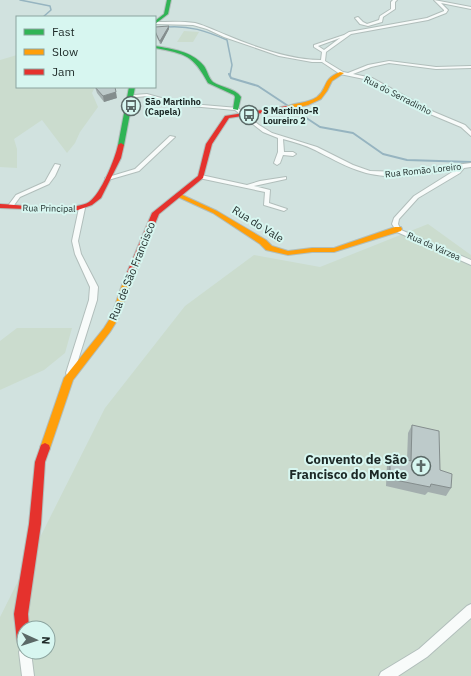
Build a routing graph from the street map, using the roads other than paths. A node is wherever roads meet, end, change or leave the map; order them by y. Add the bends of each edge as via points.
1 (169, 0) edge
2 (394, 0) edge
3 (438, 1) edge
4 (471, 8) edge
5 (356, 18) dead end
6 (156, 22) edge
7 (156, 23) edge
8 (368, 25) junction
9 (372, 29) junction
10 (344, 36) junction
11 (156, 47) edge
12 (324, 52) junction
13 (323, 61) junction
14 (471, 67) edge
15 (345, 73) junction
16 (132, 88) edge
17 (130, 99) junction
18 (240, 111) junction
19 (471, 134) edge
20 (172, 137) dead end
21 (281, 138) junction
22 (281, 153) junction
23 (293, 154) dead end
24 (277, 164) dead end
25 (57, 165) dead end
26 (471, 165) edge
27 (462, 166) junction
28 (201, 177) junction
29 (108, 178) junction
30 (284, 178) dead end
31 (247, 187) junction
32 (178, 195) junction
33 (0, 206) edge
34 (10, 207) junction
35 (82, 208) junction
36 (284, 209) dead end
37 (398, 229) junction
38 (471, 263) edge
39 (69, 378) junction
40 (471, 610) edge
41 (21, 620) edge
42 (26, 660) edge
43 (28, 676) edge
44 (385, 676) edge

1 - 6 street via 168,11
2 - 8 street via 393,9 381,17 381,21
3 - 4 street
3 - 9 street via 446,10 439,15
5 - 8 street via 360,23
7 - 13 street via 193,24 280,55
8 - 9 street
9 - 10 street via 354,31
10 - 12 street
10 - 12 street via 315,46
11 - 18 street via 180,52 196,59 208,73 210,82 236,94
12 - 13 street
13 - 15 street, Rua do Serradinho
14 - 15 street via 436,68 389,62
15 - 18 street via 330,79 324,93 307,104
15 - 19 street, Rua do Serradinho via 370,79 432,113 463,126
16 - 17 street, Rua Principal
17 - 18 street via 147,95 179,104
17 - 29 street, Rua Principal via 118,158
18 - 21 street, Rua Romão Loreiro via 260,128
18 - 28 street via 227,117 223,122 210,144
20 - 29 street via 137,170
21 - 22 street
21 - 27 street, Rua Romão Loreiro via 305,143 346,165 370,173 397,174
22 - 23 street
22 - 24 street
25 - 34 street via 47,183 18,196
26 - 27 street, Rua Romão Loreiro
27 - 37 street, Rua da Várzea via 458,172 416,197 396,220
28 - 31 street
28 - 32 street, Rua de São Francisco
29 - 35 street, Rua Principal via 96,201
30 - 31 street via 256,182
31 - 36 street via 268,191 266,204
32 - 37 street, Rua do Vale via 215,212 269,248 281,253 334,250
32 - 39 street, Rua de São Francisco via 156,213 150,222 115,317 108,330
33 - 34 street, Rua Principal
34 - 35 street, Rua Principal
35 - 39 street via 75,241 78,254 94,287 94,300
37 - 38 street, Rua da Várzea
39 - 41 street, Rua de São Francisco via 40,462 35,524
40 - 44 street via 424,653
42 - 43 street

